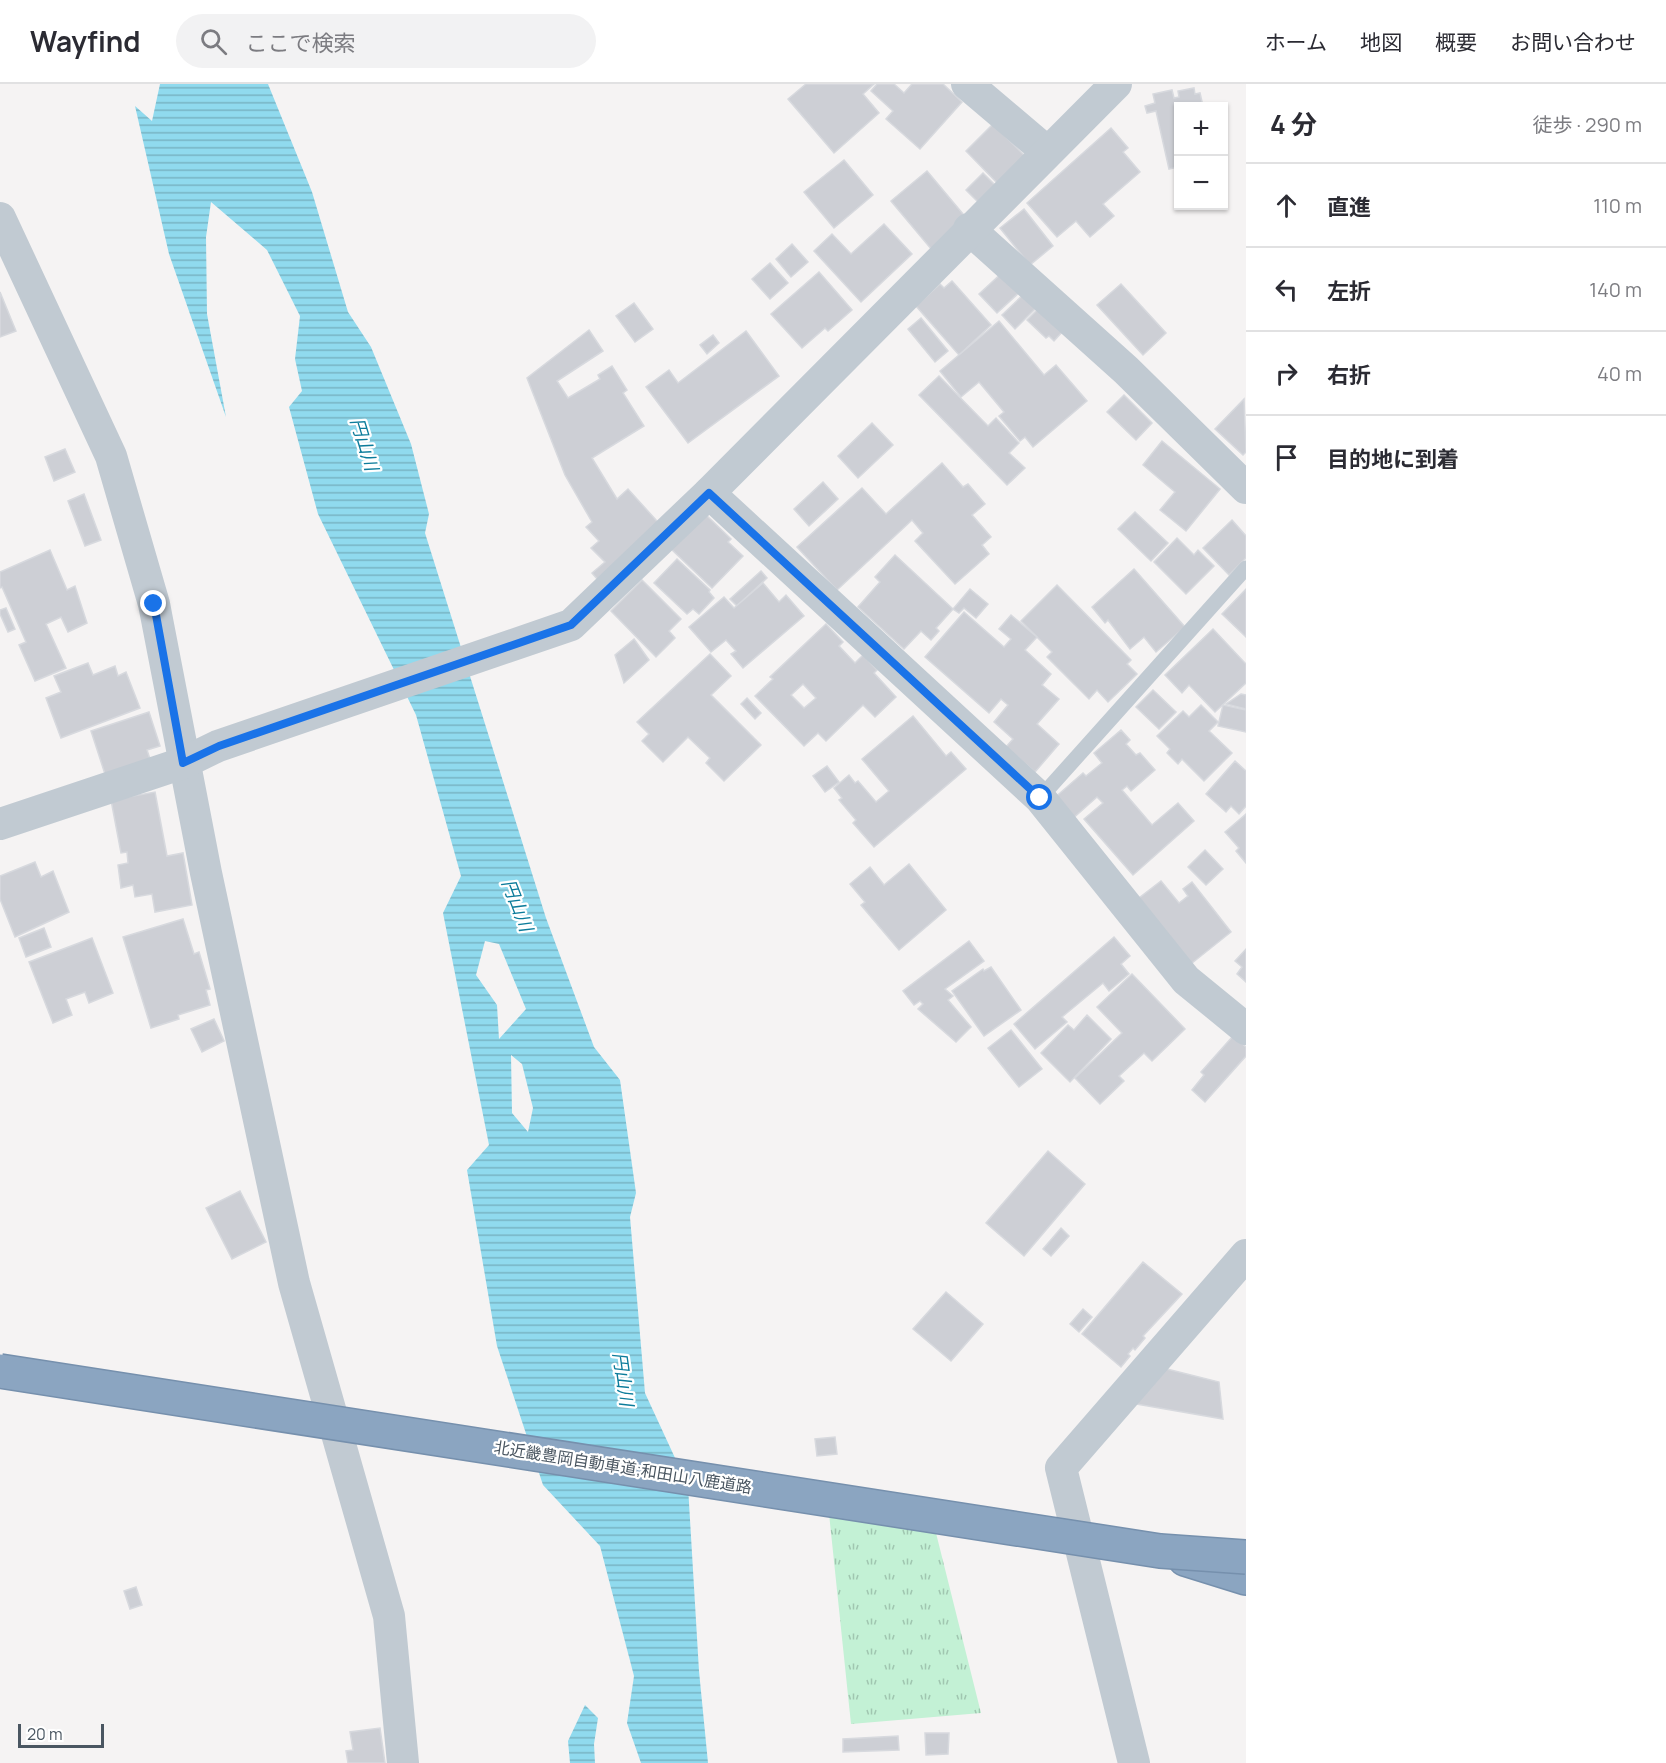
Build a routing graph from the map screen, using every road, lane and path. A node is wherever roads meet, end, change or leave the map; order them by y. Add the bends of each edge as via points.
1 (967, 84) edge
2 (1116, 84) edge
3 (1046, 151) junction
4 (0, 218) edge
5 (969, 229) junction
6 (1246, 488) edge
7 (709, 493) junction
8 (1246, 568) edge
9 (183, 763) junction
10 (1040, 798) junction
11 (0, 824) edge
12 (1246, 1029) edge
13 (1246, 1255) edge
14 (0, 1371) edge
15 (1160, 1551) junction
16 (1246, 1557) edge
17 (1246, 1578) edge
18 (403, 1763) edge
19 (1134, 1763) edge

1 - 3 street
2 - 3 street
3 - 5 street
4 - 9 street via 111,456 154,604
5 - 6 street via 1126,370
5 - 7 street
7 - 9 street via 571,625 219,746
7 - 10 street
8 - 10 lane
9 - 11 street
9 - 18 street via 294,1283 389,1616
10 - 12 street via 1186,980
13 - 19 street via 1061,1468
14 - 15 highway, 北近畿豊岡自動車道;和田山八鹿道路, bridge
15 - 16 highway, 北近畿豊岡自動車道;和田山八鹿道路, bridge
15 - 17 highway, bridge

